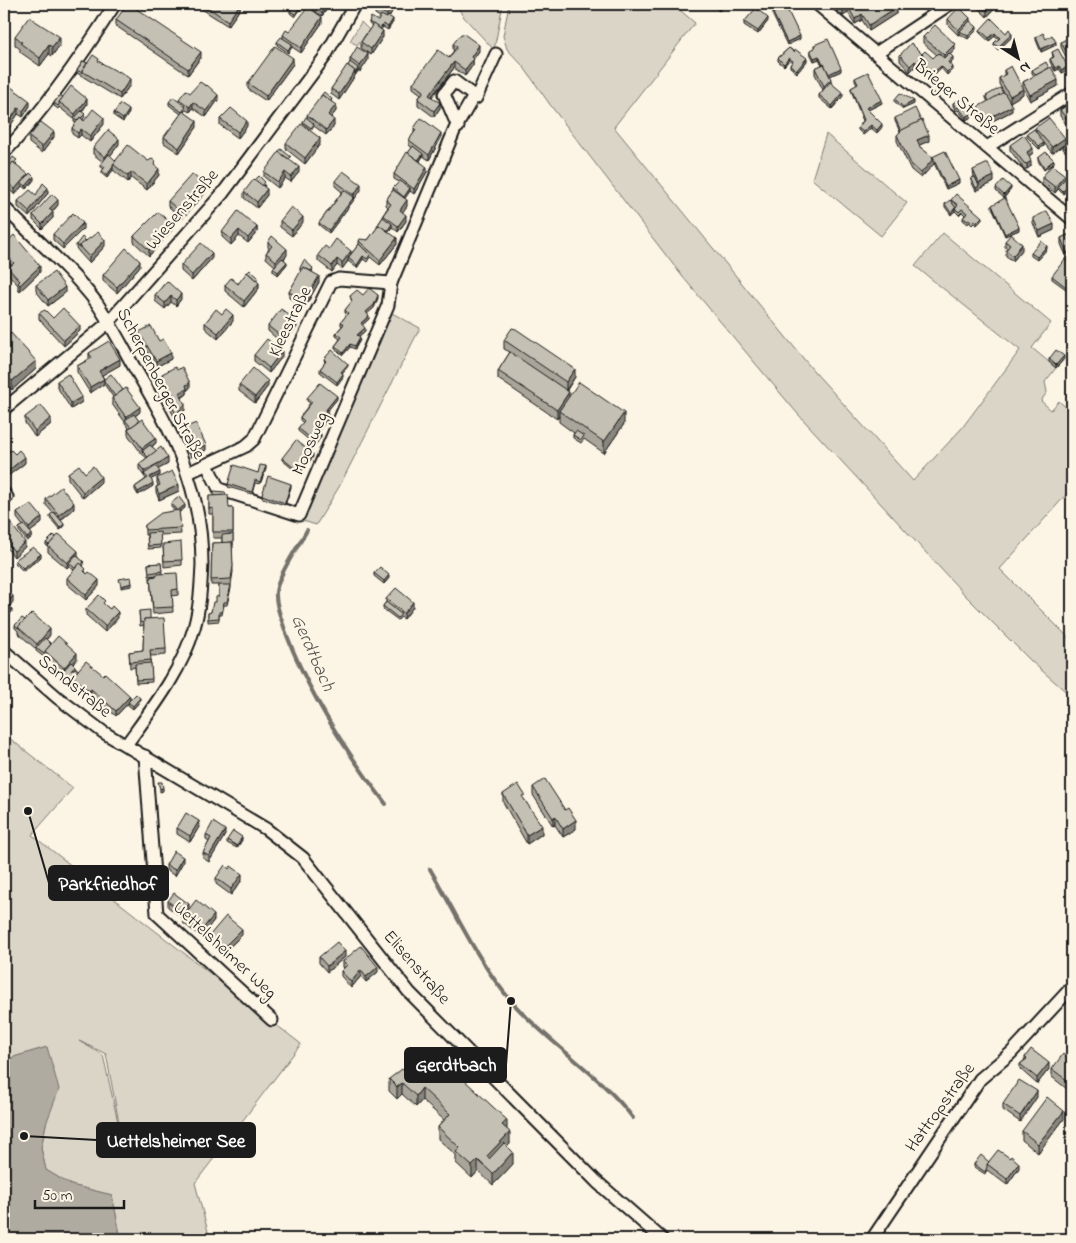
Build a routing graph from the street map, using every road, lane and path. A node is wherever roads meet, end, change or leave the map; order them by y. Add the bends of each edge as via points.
1 (115, 4) edge
2 (355, 4) edge
3 (817, 4) edge
4 (950, 4) edge
5 (876, 53) junction
6 (496, 54) dead end
7 (1072, 93) edge
8 (474, 96) junction
9 (458, 126) junction
10 (987, 147) junction
11 (4, 153) edge
12 (4, 208) edge
13 (1072, 219) edge
14 (391, 283) junction
15 (108, 324) junction
16 (4, 410) edge
17 (206, 465) junction
18 (188, 474) junction
19 (4, 651) edge
20 (126, 745) junction
21 (145, 756) junction
22 (1072, 987) edge
23 (272, 1020) dead end
24 (662, 1239) edge
25 (872, 1239) edge

1 - 11 street via 66,76
2 - 15 street, Wiesenstraße via 324,58 223,193
3 - 5 street, Brieger Straße
4 - 5 street
5 - 10 street, Brieger Straße
6 - 8 street via 476,98
7 - 10 street
8 - 9 street
8 - 9 street via 454,81 444,94
9 - 14 street
10 - 13 street, Brieger Straße
12 - 15 street, Scherpenberger Straße via 80,284
14 - 17 street, Kleestraße via 339,279 330,282 254,439
14 - 17 street, Moosweg via 388,305 299,515 219,489
15 - 16 street, Wiesenstraße
15 - 18 street, Scherpenberger Straße via 151,396
17 - 18 street, Kleestraße
18 - 20 street, Scherpenberger Straße via 199,512 202,547 199,611 186,650
19 - 20 street, Sandstraße via 81,716
20 - 21 street, Elisenstraße
21 - 23 street, Uettelsheimer Weg via 157,914
21 - 24 street, Elisenstraße via 266,829 303,858 409,992 597,1182
22 - 25 street, Hattropstraße via 1011,1054 980,1079

